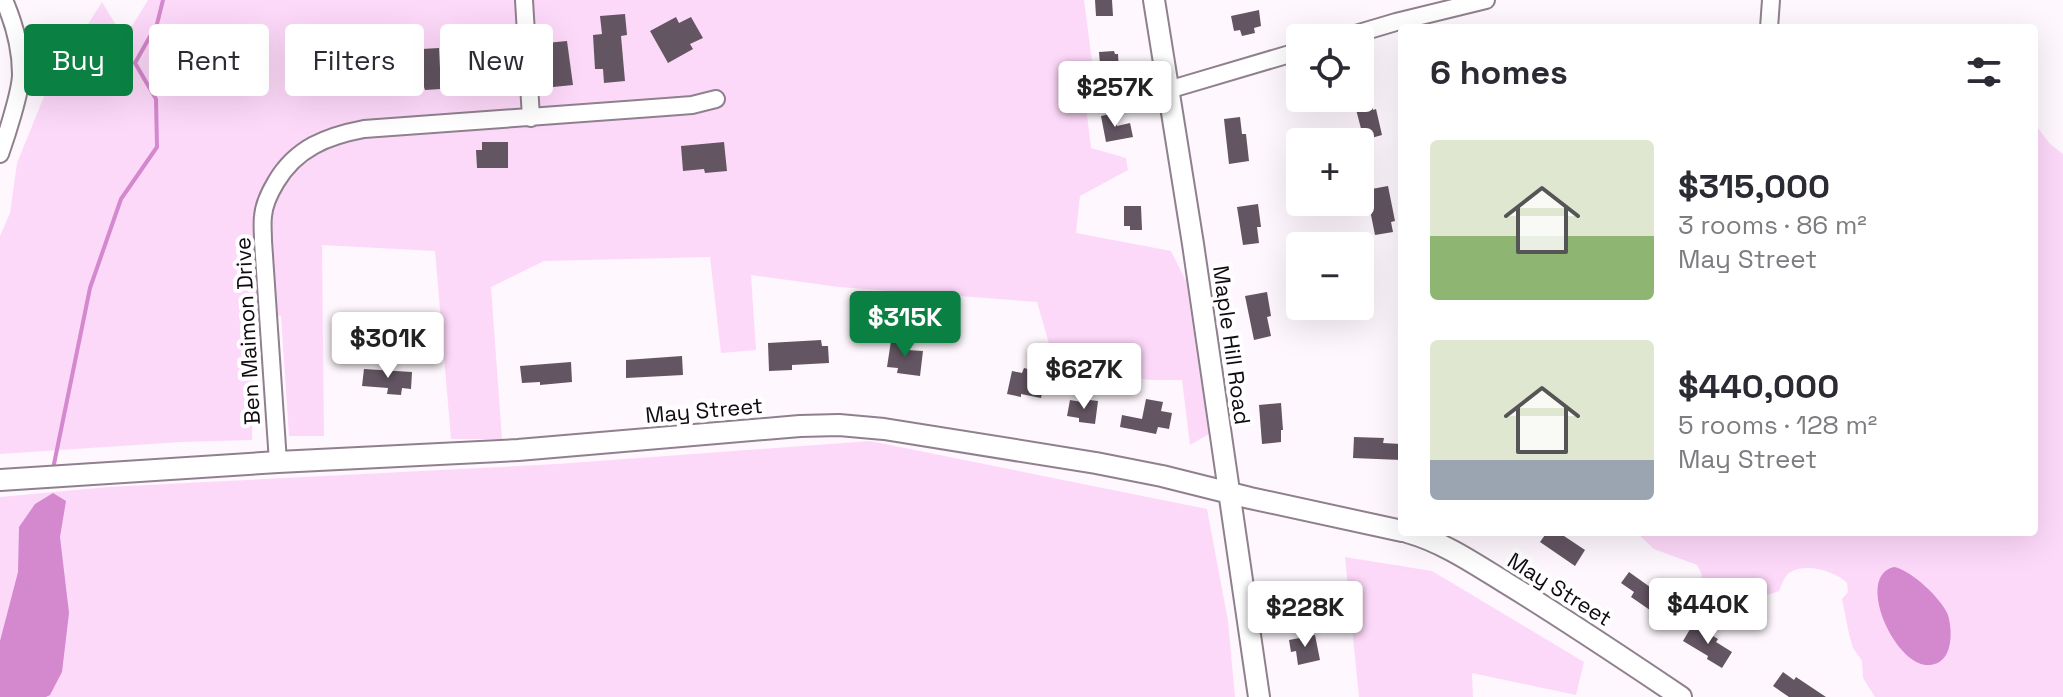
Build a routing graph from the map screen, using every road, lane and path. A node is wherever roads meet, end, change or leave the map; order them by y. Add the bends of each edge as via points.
1 (4, 0) edge
2 (524, 0) edge
3 (1154, 0) edge
4 (1486, 0) edge
5 (1771, 0) edge
6 (1419, 22) edge
7 (1769, 24) edge
8 (1398, 26) edge
9 (1374, 31) edge
10 (1286, 55) edge
11 (1168, 90) junction
12 (716, 99) dead end
13 (531, 118) junction
14 (0, 154) edge
15 (278, 462) junction
16 (0, 480) edge
17 (1230, 494) junction
18 (1398, 530) edge
19 (1419, 536) edge
20 (1259, 697) edge
21 (1681, 697) edge

1 - 14 street via 22,77
2 - 13 street
3 - 11 street, Maple Hill Road
4 - 6 street
5 - 7 street
8 - 9 street
10 - 11 street
11 - 17 street, Maple Hill Road
12 - 13 street, Ben Maimon Drive
13 - 15 street, Ben Maimon Drive via 352,131 323,140 289,163 263,214
15 - 16 street, May Street
15 - 17 street, May Street via 839,425 1083,461
17 - 18 street, May Street
17 - 20 street, Maple Hill Road
19 - 21 street, May Street via 1550,609

